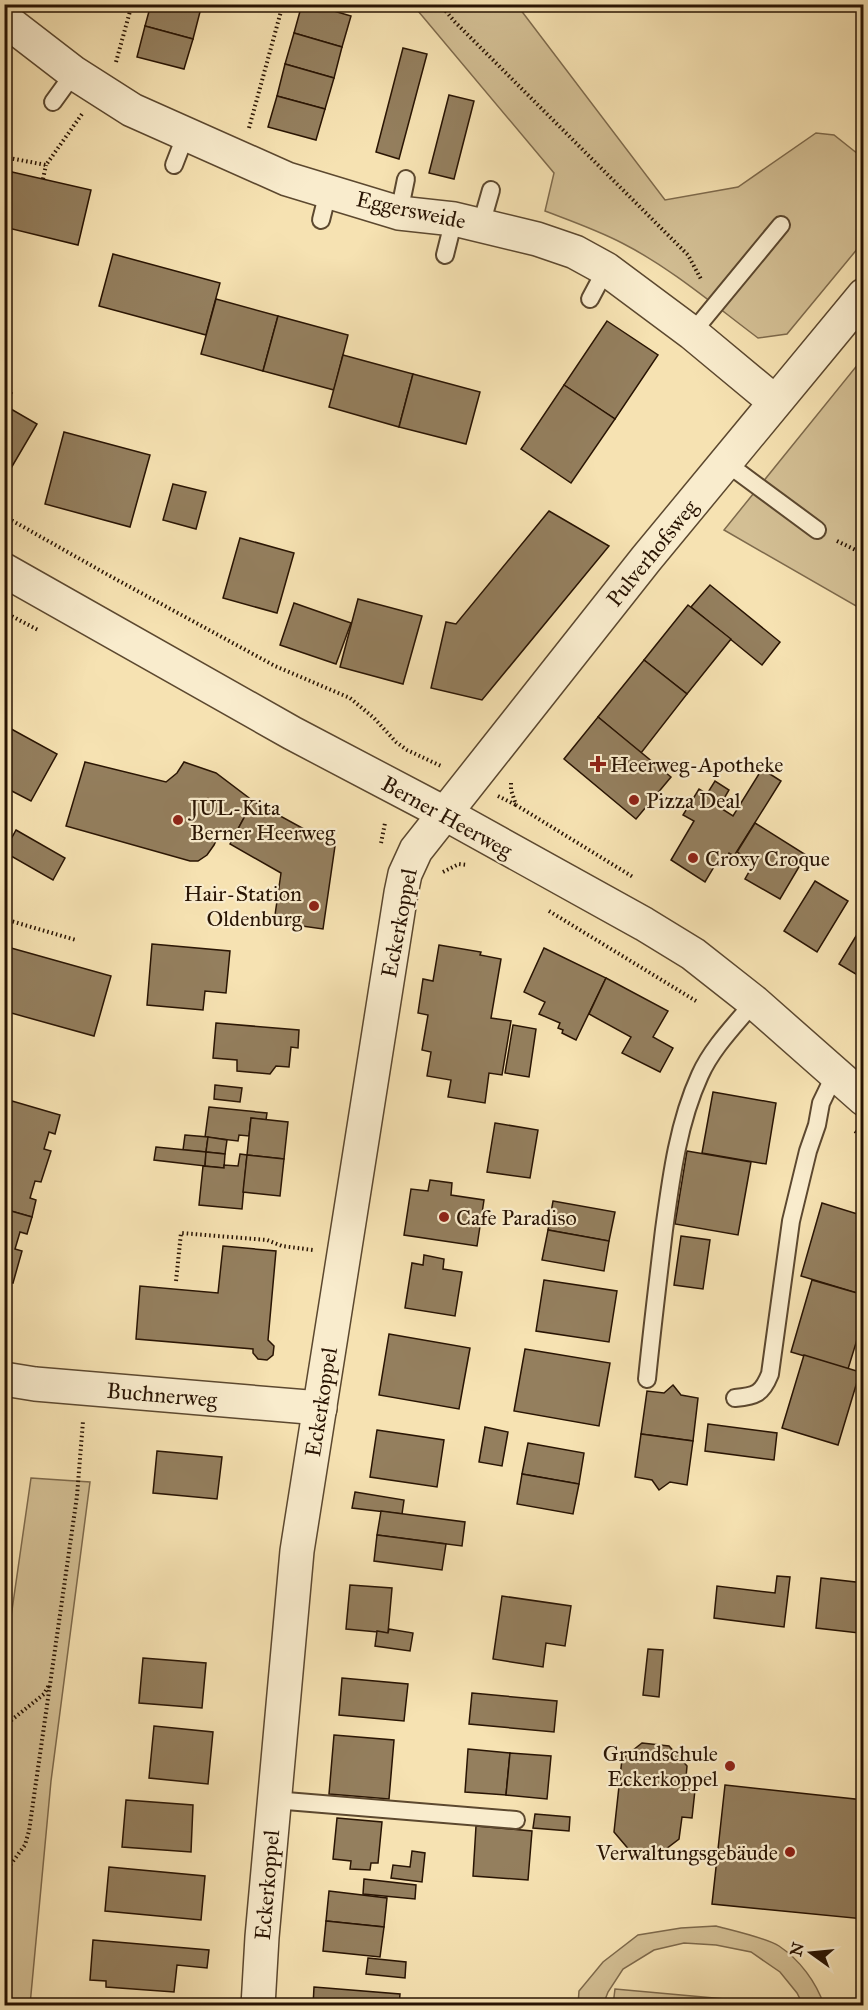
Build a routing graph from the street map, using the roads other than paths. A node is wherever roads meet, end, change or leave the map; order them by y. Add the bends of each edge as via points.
1 (4, 19) edge
2 (74, 73) junction
3 (53, 102) dead end
4 (186, 134) junction
5 (174, 165) dead end
6 (405, 178) dead end
7 (491, 190) dead end
8 (399, 213) junction
9 (468, 222) junction
10 (781, 225) dead end
11 (445, 255) dead end
12 (606, 269) junction
13 (864, 295) edge
14 (590, 299) dead end
15 (702, 322) junction
16 (775, 402) junction
17 (725, 462) junction
18 (817, 530) dead end
19 (4, 570) edge
20 (444, 813) junction
21 (754, 1002) junction
22 (828, 1089) junction
23 (864, 1099) edge
24 (4, 1378) edge
25 (647, 1379) dead end
26 (735, 1398) dead end
27 (320, 1408) junction
28 (274, 1800) junction
29 (516, 1820) dead end
30 (258, 2006) edge

1 - 2 street, Eggersweide
2 - 3 lane
2 - 4 street, Eggersweide via 132,110
4 - 5 lane
4 - 8 street, Eggersweide via 287,179 324,206
6 - 8 lane
7 - 9 lane
8 - 9 street, Eggersweide
9 - 11 lane
9 - 12 street, Eggersweide via 537,239 575,252
10 - 15 lane
12 - 14 lane
12 - 15 street, Eggersweide
13 - 16 street, Pulverhofsweg
15 - 16 street, Eggersweide
16 - 17 street, Pulverhofsweg
17 - 18 lane
17 - 20 street, Pulverhofsweg
19 - 20 street, Berner Heerweg via 292,733
20 - 21 street, Berner Heerweg via 693,954
20 - 27 street, Eckerkoppel via 416,850 401,893
21 - 22 street, Berner Heerweg
21 - 25 lane via 700,1073 685,1117 671,1178
22 - 23 street, Berner Heerweg
22 - 26 lane via 791,1221 770,1374 765,1387 754,1396
24 - 27 street, Buchnerweg via 35,1384
27 - 28 street, Eckerkoppel via 296,1561
28 - 29 lane
28 - 30 street, Eckerkoppel

